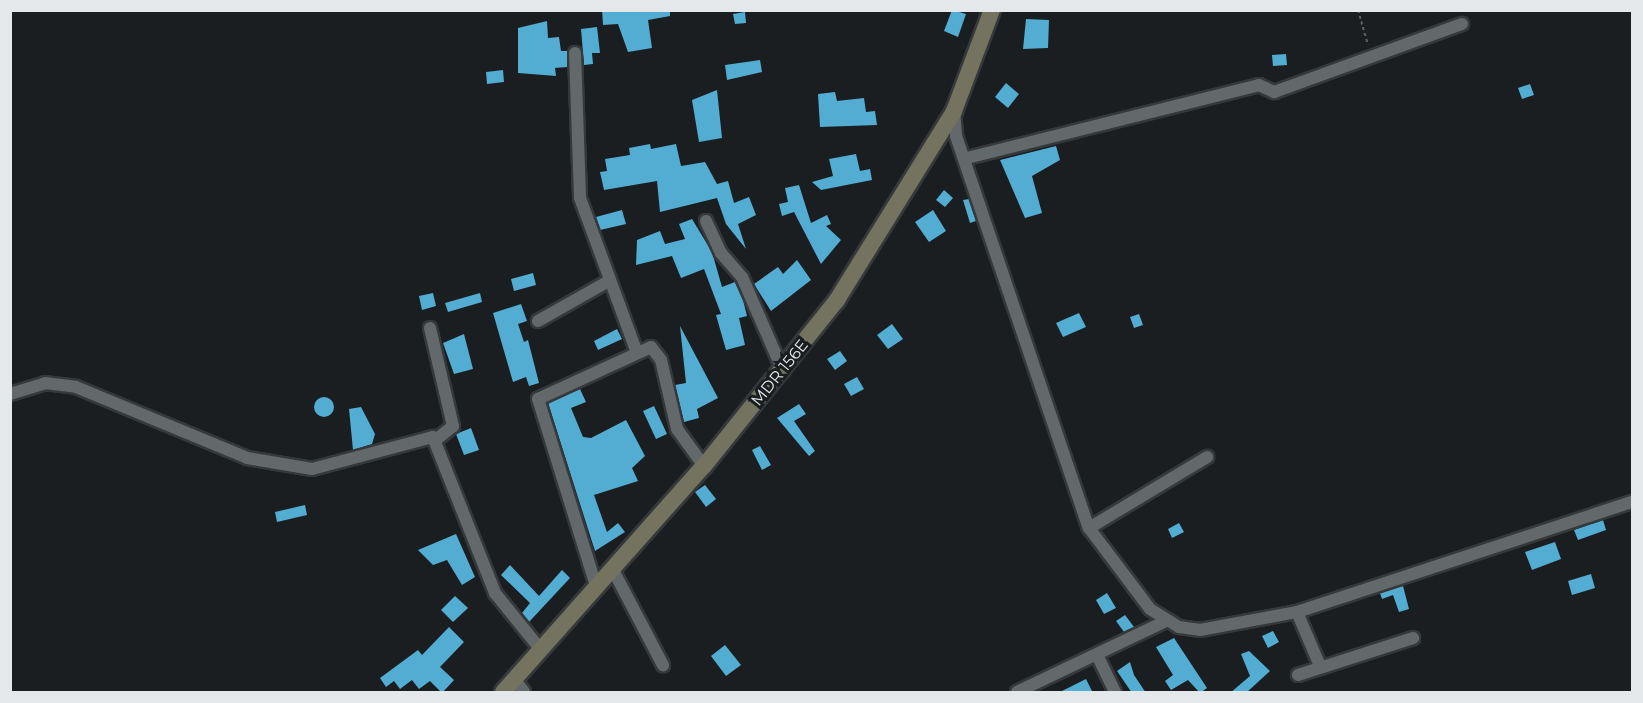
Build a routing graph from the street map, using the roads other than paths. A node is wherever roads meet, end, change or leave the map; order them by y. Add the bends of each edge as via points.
1 (993, 10) edge
2 (1462, 24) dead end
3 (575, 53) dead end
4 (954, 111) junction
5 (967, 158) junction
6 (706, 221) dead end
7 (607, 282) junction
8 (538, 321) dead end
9 (430, 327) dead end
10 (636, 350) junction
11 (783, 371) junction
12 (10, 394) edge
13 (436, 440) junction
14 (1207, 457) dead end
15 (704, 466) junction
16 (1632, 502) edge
17 (1089, 528) junction
18 (612, 568) junction
19 (596, 586) junction
20 (1297, 612) junction
21 (1168, 620) junction
22 (1413, 638) dead end
23 (541, 650) junction
24 (1098, 657) junction
25 (663, 665) dead end
26 (1320, 666) junction
27 (1298, 675) dead end
28 (520, 686) edge
29 (503, 693) edge
30 (1017, 693) edge
31 (1114, 693) edge

1 - 4 main road, MDR 156E
2 - 5 street via 1274,92 1259,85
3 - 7 street via 580,198
4 - 5 street via 956,136
4 - 11 main road, MDR 156E via 881,234
5 - 17 street
6 - 11 street via 721,253 742,277
7 - 8 street
7 - 10 street
9 - 13 street via 453,426
10 - 15 street via 657,351 677,429
10 - 19 street via 543,394 537,407
11 - 15 main road, MDR 156E
12 - 13 street via 45,384 76,387 247,458 312,469 421,438
13 - 23 street via 495,592
14 - 17 street
15 - 18 main road, MDR 156E
16 - 20 street
17 - 21 street via 1150,609
18 - 19 main road, MDR 156E
18 - 25 street
19 - 23 main road, MDR 156E
20 - 21 street via 1200,630
20 - 26 street
21 - 24 street
22 - 26 street
23 - 28 main road, MDR 156E
24 - 30 street
24 - 31 street
26 - 27 street
28 - 29 main road, MDR 156E

